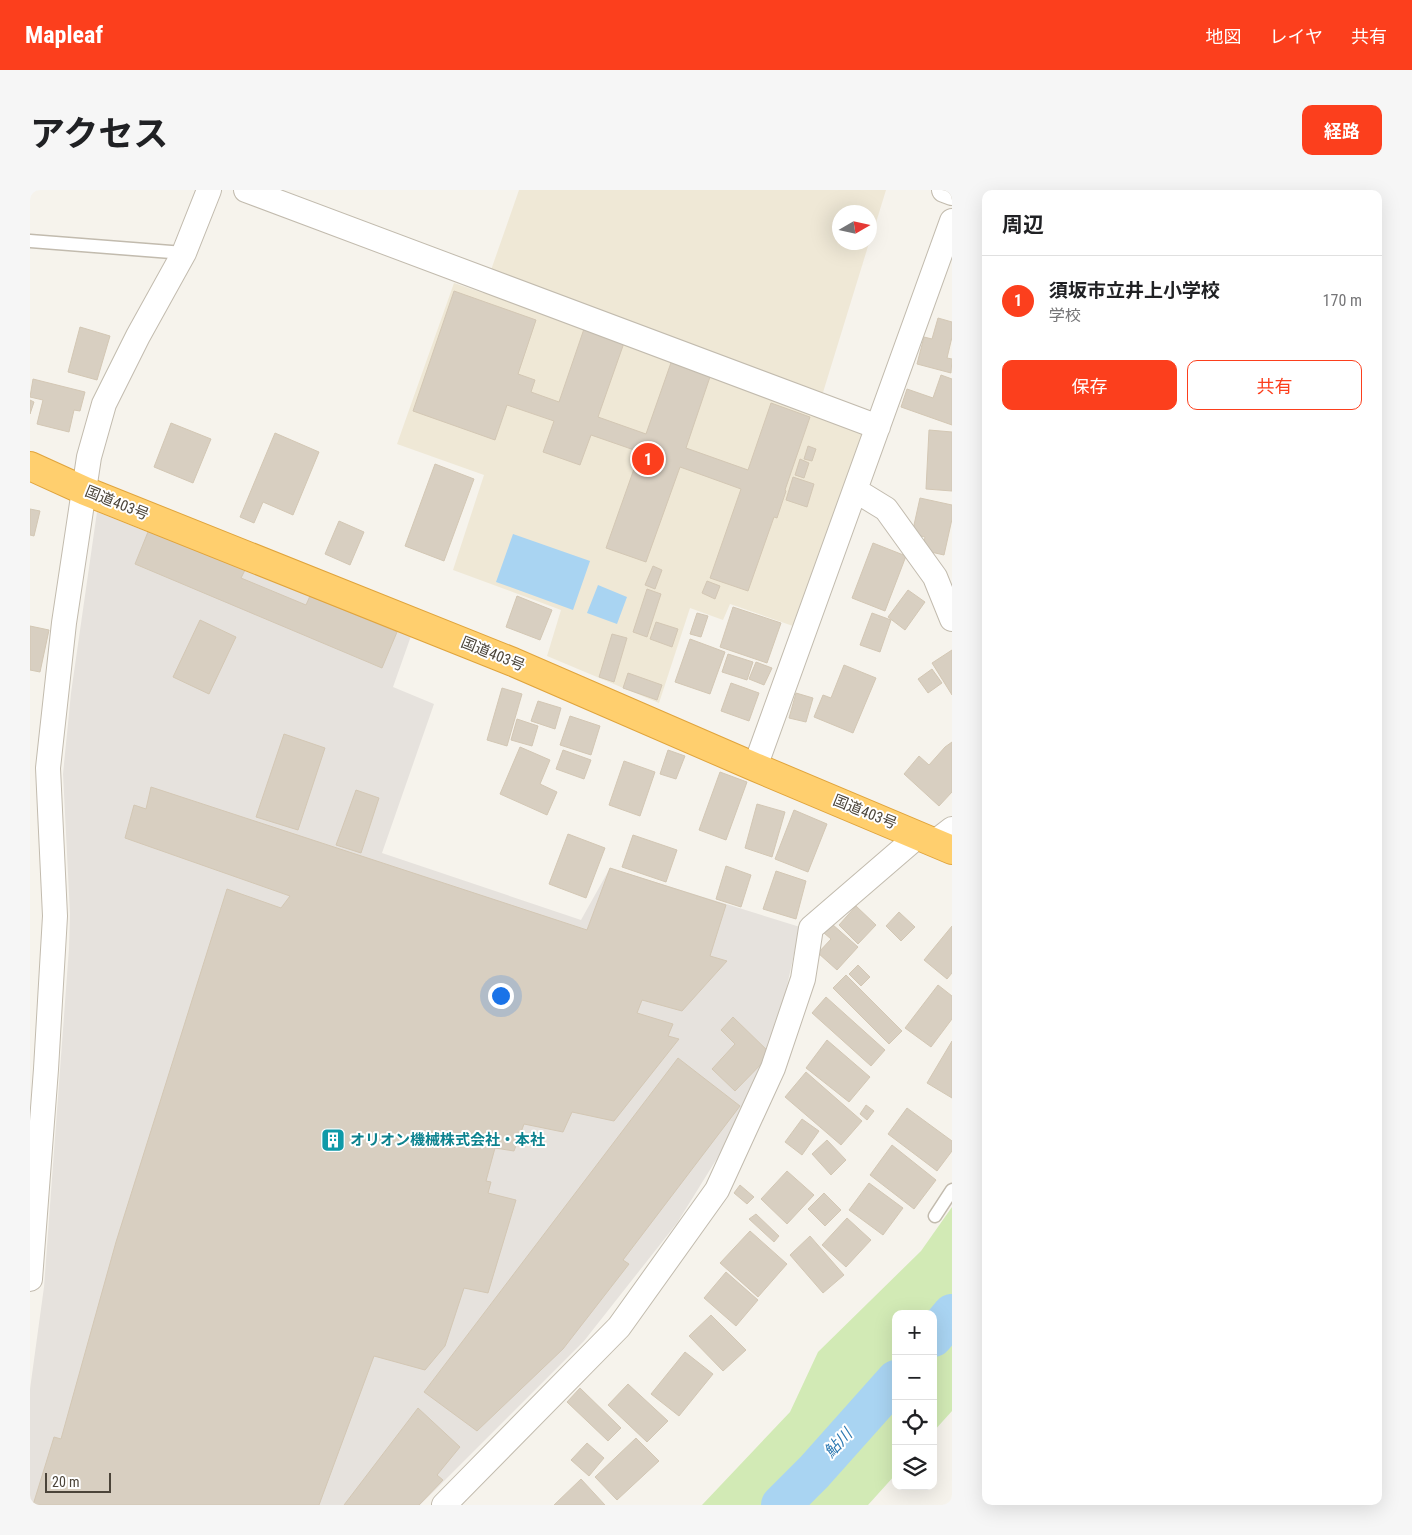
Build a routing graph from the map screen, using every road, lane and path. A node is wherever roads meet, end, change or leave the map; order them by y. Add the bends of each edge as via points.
1 (209, 190) edge
2 (246, 190) edge
3 (944, 190) edge
4 (952, 193) edge
5 (952, 221) edge
6 (30, 241) edge
7 (184, 253) junction
8 (878, 428) junction
9 (30, 466) edge
10 (85, 490) junction
11 (855, 490) junction
12 (952, 620) edge
13 (755, 767) junction
14 (939, 839) edge
15 (952, 1190) edge
16 (935, 1216) dead end
17 (30, 1279) edge
18 (444, 1505) edge

1 - 7 street
2 - 8 street
3 - 4 street
5 - 8 street
6 - 7 lane
7 - 10 street via 104,404 89,457
8 - 11 street
9 - 10 highway, 国道403号
10 - 13 highway, 国道403号 via 513,662
10 - 17 street via 64,623 48,768 55,916
11 - 12 street via 886,509 935,577
11 - 13 street
13 - 14 highway, 国道403号
14 - 18 street via 811,928 803,979 773,1068 716,1190 619,1327
15 - 16 lane

